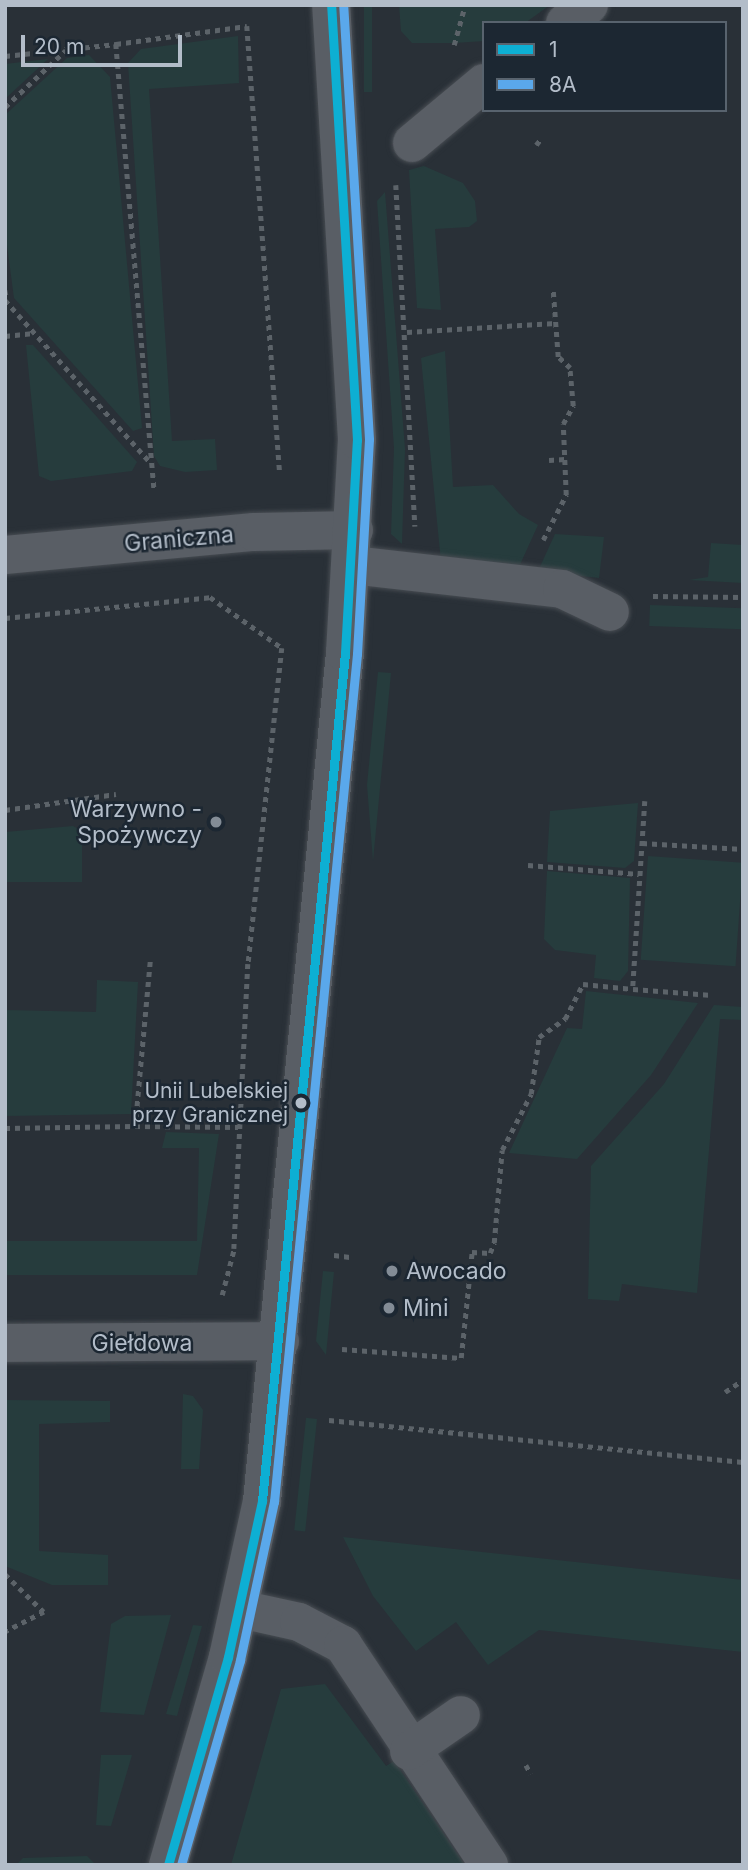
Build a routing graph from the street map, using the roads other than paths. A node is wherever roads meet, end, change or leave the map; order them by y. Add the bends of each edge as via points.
1 (331, 5) edge
2 (589, 5) edge
3 (568, 21) edge
4 (482, 85) edge
5 (412, 143) dead end
6 (353, 548) junction
7 (5, 555) edge
8 (610, 612) road end
9 (279, 1341) junction
10 (5, 1343) edge
11 (240, 1609) junction
12 (461, 1715) dead end
13 (409, 1751) junction
14 (168, 1865) edge
15 (489, 1865) edge

1 - 6 street via 357,440
2 - 3 street
4 - 5 street
6 - 7 street, Graniczna via 254,532
6 - 8 street, Graniczna via 562,589
6 - 9 street
9 - 10 street, Giełdowa
9 - 11 street via 262,1501
11 - 13 street via 299,1622 343,1645
11 - 14 street
12 - 13 street
13 - 15 street

